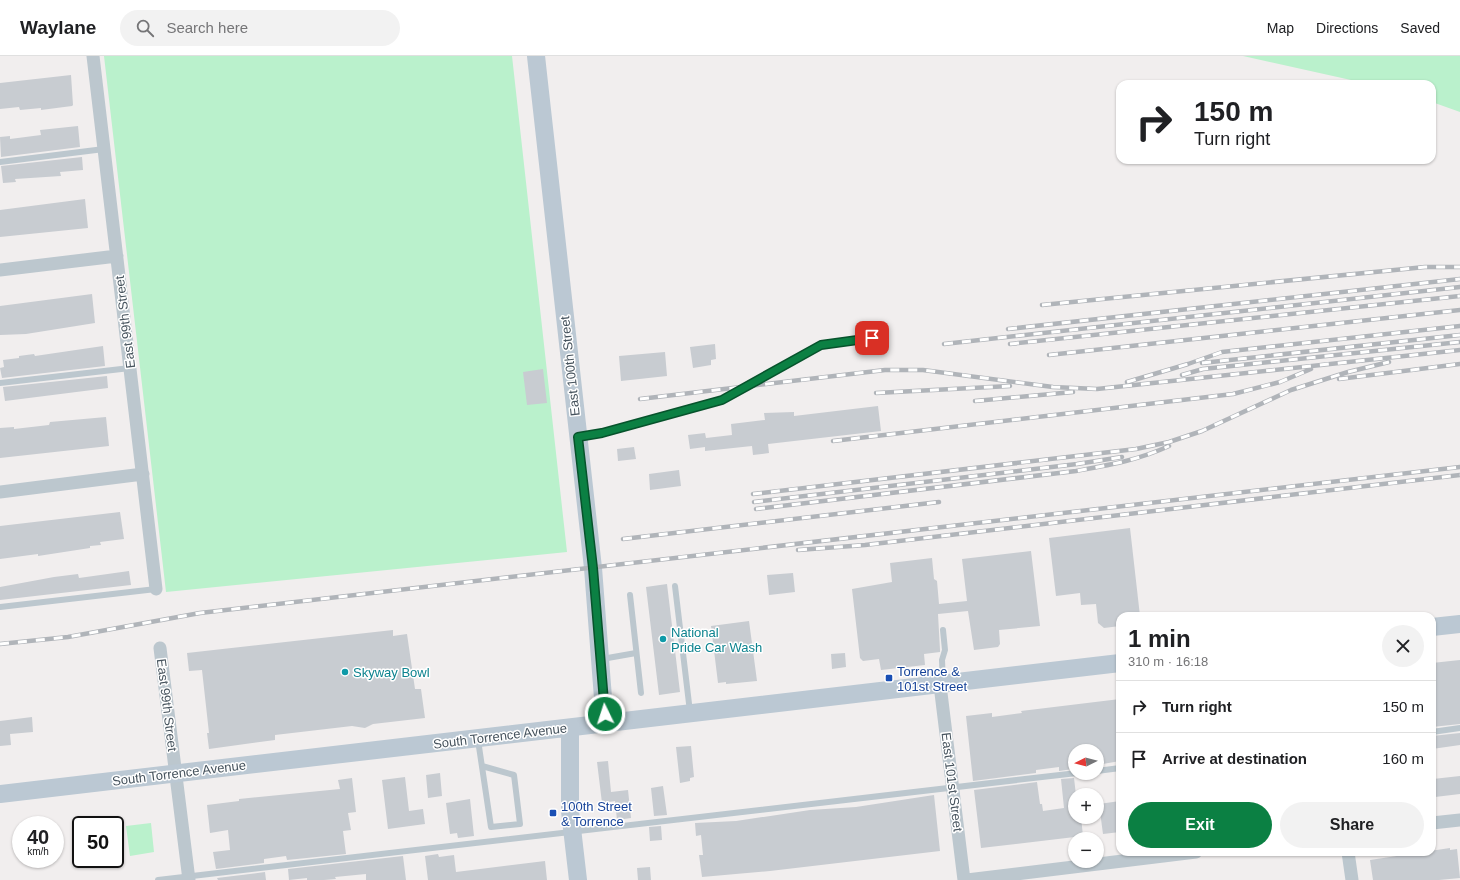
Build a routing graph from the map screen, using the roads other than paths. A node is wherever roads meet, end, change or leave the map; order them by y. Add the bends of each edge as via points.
1 (93, 56) edge
2 (536, 56) edge
3 (104, 149) junction
4 (0, 162) edge
5 (117, 256) junction
6 (0, 270) edge
7 (872, 338) dead end
8 (130, 368) junction
9 (0, 383) edge
10 (578, 437) junction
11 (143, 474) junction
12 (0, 492) edge
13 (675, 586) dead end
14 (156, 588) joint
15 (630, 595) dead end
16 (0, 607) edge
17 (1460, 624) edge
18 (1436, 627) edge
19 (943, 630) dead end
20 (160, 648) dead end
21 (636, 653) junction
22 (600, 659) junction
23 (1116, 664) edge
24 (942, 684) junction
25 (641, 693) dead end
26 (691, 714) junction
27 (605, 724) junction
28 (570, 728) junction
29 (1460, 728) edge
30 (1436, 731) edge
31 (477, 739) junction
32 (482, 766) junction
33 (1116, 769) edge
34 (1104, 770) edge
35 (175, 773) junction
36 (1068, 774) edge
37 (953, 787) junction
38 (0, 794) edge
39 (1460, 820) edge
40 (1436, 823) edge
41 (572, 832) junction
42 (1163, 856) edge
43 (1349, 856) edge
44 (188, 878) edge
45 (158, 880) edge
46 (578, 880) edge
47 (966, 880) edge
48 (1352, 880) edge

1 - 3 street, East 99th Street
2 - 10 main road, East 100th Street
3 - 4 lane
3 - 5 street, East 99th Street
5 - 6 street
5 - 8 street, East 99th Street
7 - 10 lane via 821,345 722,400 602,433
8 - 9 lane
8 - 11 street, East 99th Street
10 - 22 main road, East 100th Street via 593,568
11 - 12 street
11 - 14 street, East 99th Street
13 - 26 lane
14 - 16 lane
15 - 21 lane
17 - 18 main road
19 - 24 lane via 945,650 942,660
20 - 35 street, East 99th Street
21 - 22 lane
21 - 25 lane
22 - 27 main road, East 100th Street
23 - 24 main road, South Torrence Avenue
24 - 26 main road, South Torrence Avenue
24 - 37 street, East 101st Street
26 - 27 main road, South Torrence Avenue
27 - 28 main road, South Torrence Avenue
28 - 31 main road, South Torrence Avenue
28 - 41 main road
29 - 30 lane
31 - 32 lane
31 - 35 main road, South Torrence Avenue
32 - 32 lane via 514,775 520,824 490,826
33 - 34 lane
35 - 38 main road, South Torrence Avenue
35 - 44 street, East 99th Street
36 - 37 lane
37 - 41 lane
37 - 47 street, East 101st Street
39 - 40 street
41 - 44 lane
41 - 46 main road
42 - 47 street
43 - 48 street
44 - 45 lane

